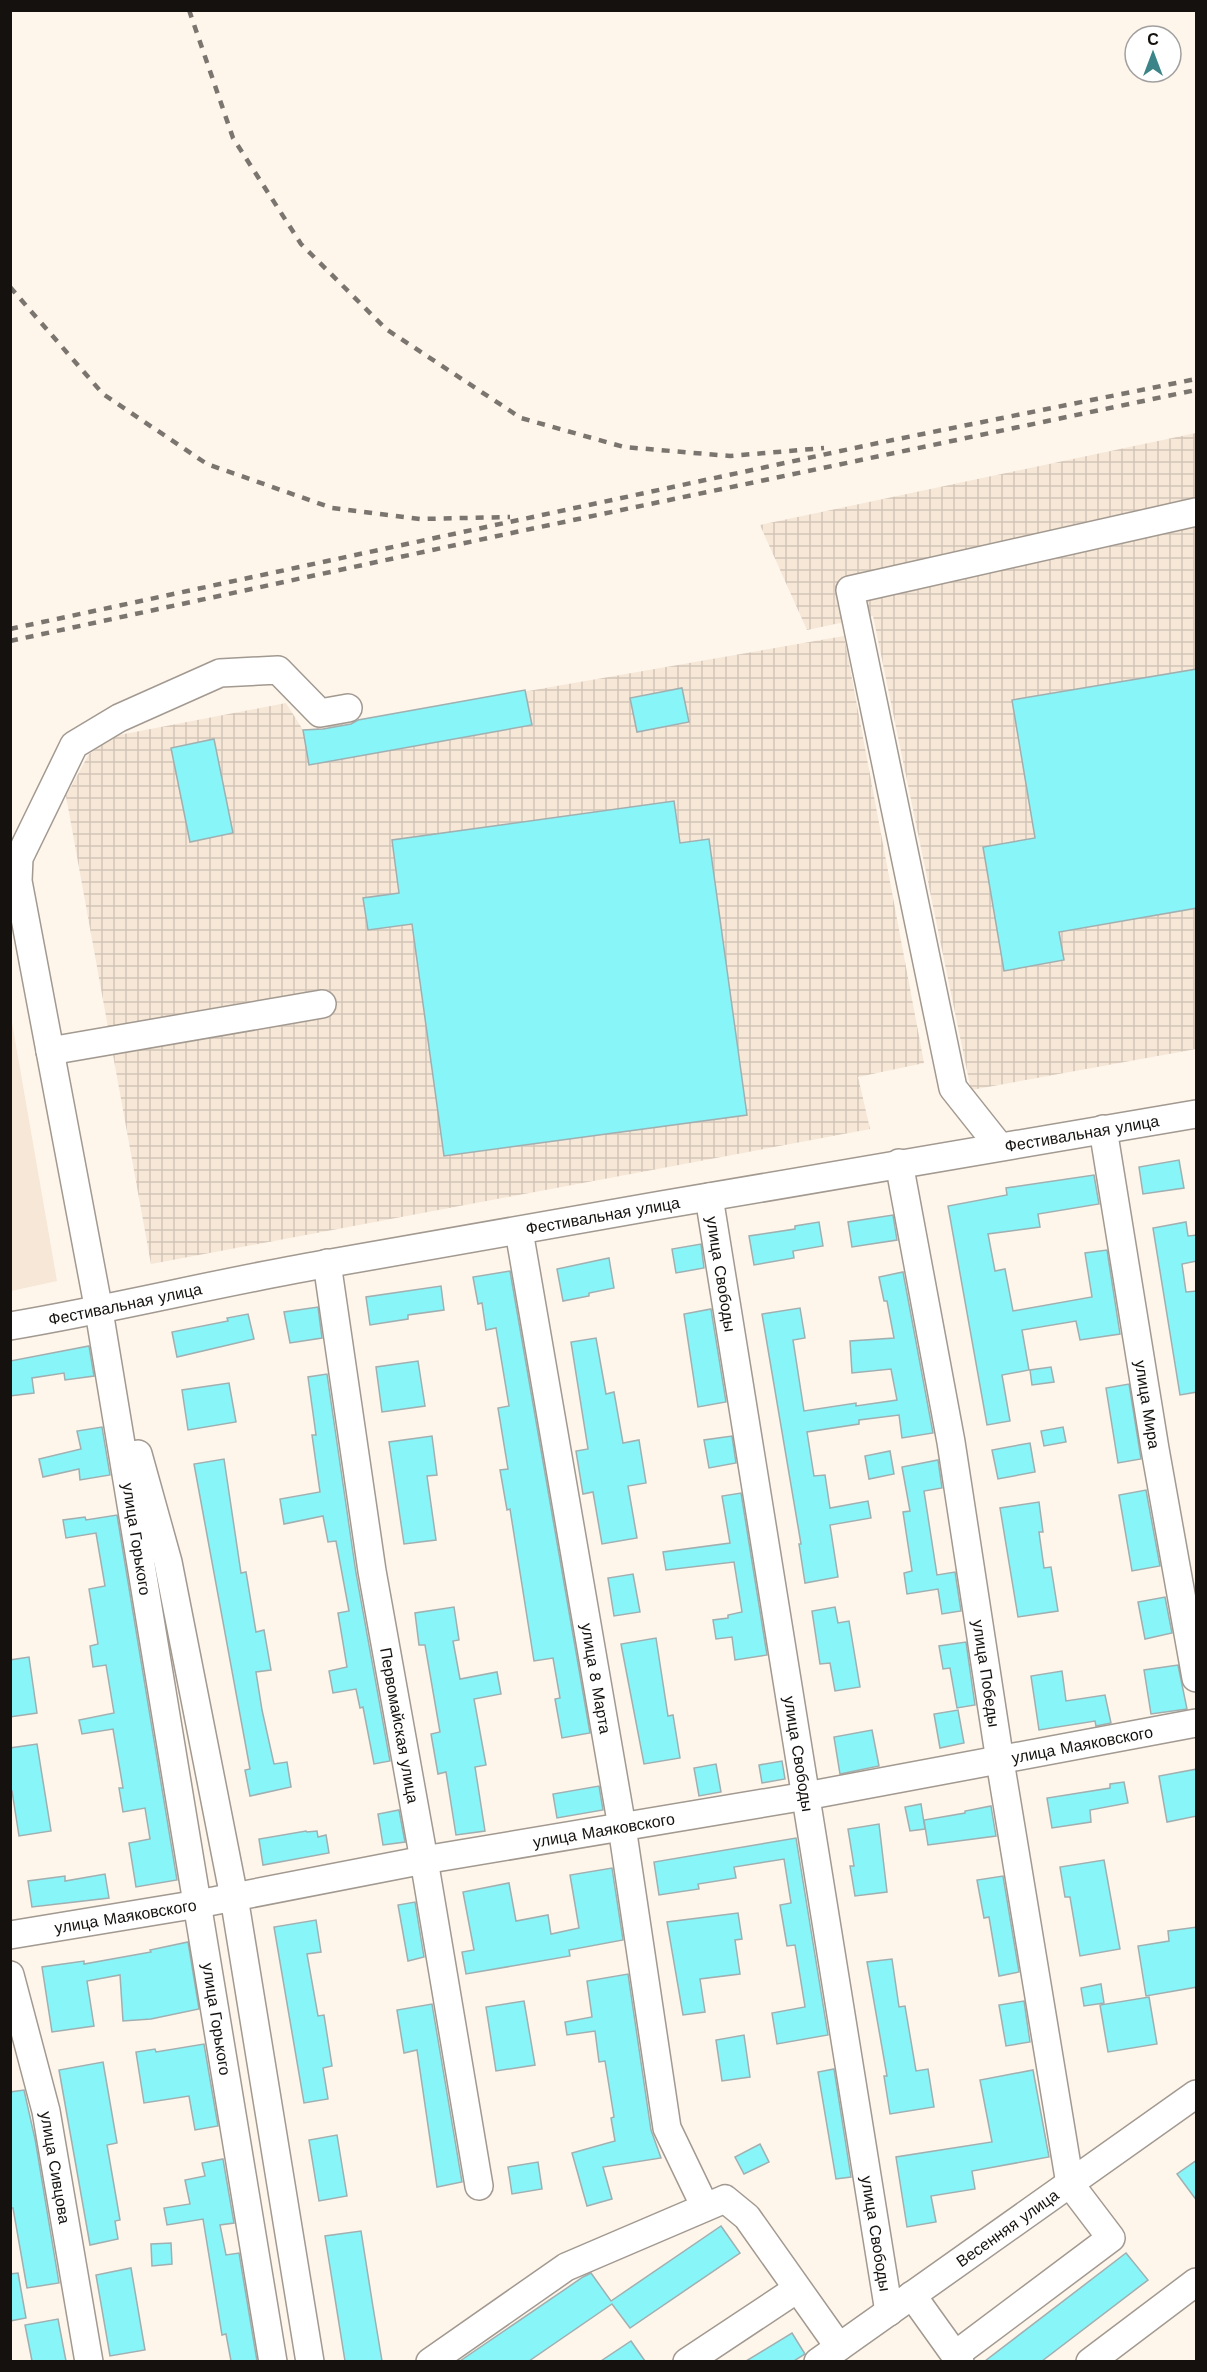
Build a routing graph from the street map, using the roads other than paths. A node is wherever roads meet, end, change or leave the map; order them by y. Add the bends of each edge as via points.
1 (1197, 512) edge
2 (348, 708) dead end
3 (19, 831) edge
4 (322, 1004) dead end
5 (50, 1051) junction
6 (1197, 1114) edge
7 (1103, 1130) junction
8 (999, 1146) junction
9 (899, 1163) junction
10 (709, 1197) junction
11 (519, 1231) junction
12 (327, 1263) junction
13 (99, 1311) junction
14 (10, 1326) edge
15 (1197, 1678) edge
16 (1197, 1723) edge
17 (1000, 1761) junction
18 (806, 1796) junction
19 (622, 1827) junction
20 (424, 1860) junction
21 (234, 1897) junction
22 (198, 1904) junction
23 (10, 1935) edge
24 (10, 1975) edge
25 (1197, 2094) edge
26 (1070, 2184) junction
27 (479, 2186) dead end
28 (705, 2207) junction
29 (1197, 2282) edge
30 (797, 2289) junction
31 (912, 2295) junction
32 (889, 2312) junction
33 (828, 2356) edge
34 (958, 2358) edge
35 (89, 2361) edge
36 (273, 2361) edge
37 (310, 2361) edge
38 (430, 2361) edge
39 (687, 2361) edge
40 (1090, 2361) edge

1 - 8 street via 850,590 953,1088
2 - 3 street via 320,713 278,670 220,673 119,718 74,745
3 - 5 street via 18,881
4 - 5 street
5 - 13 street
6 - 7 street, Фестивальная улица
7 - 8 street, Фестивальная улица
7 - 15 street, улица Мира
8 - 9 street, Фестивальная улица
9 - 10 street, Фестивальная улица
9 - 17 street, улица Победы via 951,1442
10 - 11 street, Фестивальная улица
10 - 18 street, улица Свободы
11 - 12 street, Фестивальная улица
11 - 19 street, улица 8 Марта
12 - 13 street, Фестивальная улица
12 - 20 street, Первомайская улица via 372,1571
13 - 14 street, Фестивальная улица
13 - 21 street, улица Горького via 168,1562
13 - 22 street, улица Горького
16 - 17 street, улица Маяковского
17 - 18 street, улица Маяковского
17 - 26 street, улица Победы
18 - 19 street, улица Маяковского
18 - 32 street, улица Свободы
19 - 20 street, улица Маяковского
19 - 28 street, улица 8 Марта via 667,2128
20 - 21 street, улица Маяковского
20 - 27 street, Первомайская улица
21 - 22 street, улица Маяковского
21 - 37 street, улица Горького
22 - 23 street, улица Маяковского
22 - 36 street, улица Горького
24 - 35 street, улица Сивцова via 46,2111
25 - 26 street, Весенняя улица
26 - 31 street, Весенняя улица
26 - 34 street via 1111,2238
28 - 30 street via 725,2199 747,2217
28 - 38 street via 566,2267
29 - 40 street
30 - 33 street
30 - 39 street
31 - 32 street, Весенняя улица
31 - 34 street
32 - 33 street, Весенняя улица

